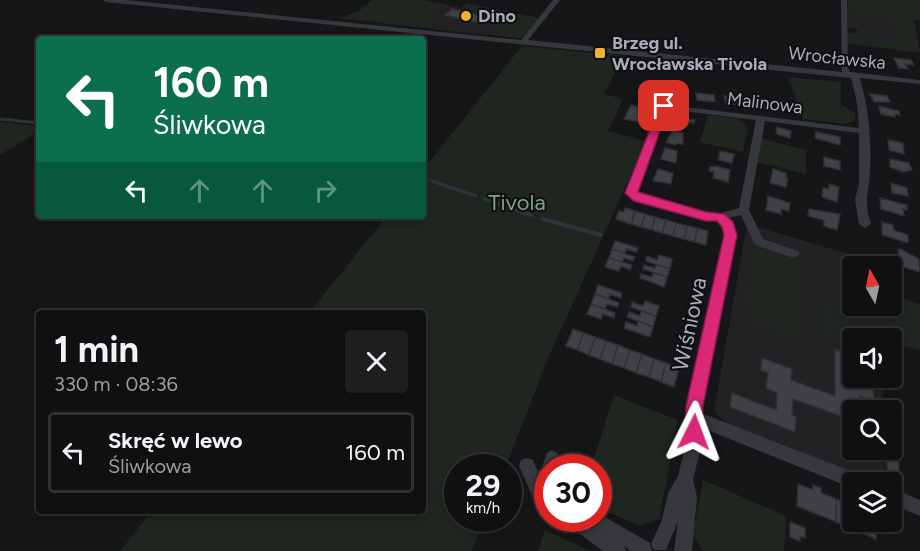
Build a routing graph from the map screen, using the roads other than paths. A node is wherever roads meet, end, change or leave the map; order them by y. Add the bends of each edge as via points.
1 (106, 0) edge
2 (557, 0) edge
3 (844, 0) edge
4 (523, 42) junction
5 (851, 76) junction
6 (920, 82) edge
7 (761, 119) junction
8 (863, 131) junction
9 (744, 210) junction
10 (720, 217) junction
11 (865, 224) dead end
12 (794, 254) dead end
13 (694, 417) junction
14 (527, 466) dead end
15 (842, 476) edge
16 (534, 479) edge
17 (685, 479) junction
18 (902, 501) edge
19 (920, 508) edge
20 (612, 528) edge
21 (590, 532) edge
22 (649, 548) edge
23 (618, 551) edge
24 (681, 551) edge

1 - 4 street, Wrocławska
2 - 4 street
3 - 5 street via 843,68
4 - 5 street, Wrocławska
5 - 6 street, Wrocławska
5 - 8 street via 863,103
7 - 8 street, Malinowa
7 - 9 street
7 - 10 street, Malinowa via 664,106 631,193 706,217
8 - 11 street via 861,211
9 - 10 street
9 - 12 street via 759,243
10 - 13 street, Wiśniowa via 728,225 730,235
13 - 15 street
13 - 17 street, Wiśniowa
14 - 16 street
17 - 22 street, Wiśniowa via 676,493 670,520
17 - 24 street, Wiśniowa via 689,498
18 - 19 street
20 - 22 street
21 - 23 street
22 - 24 street

